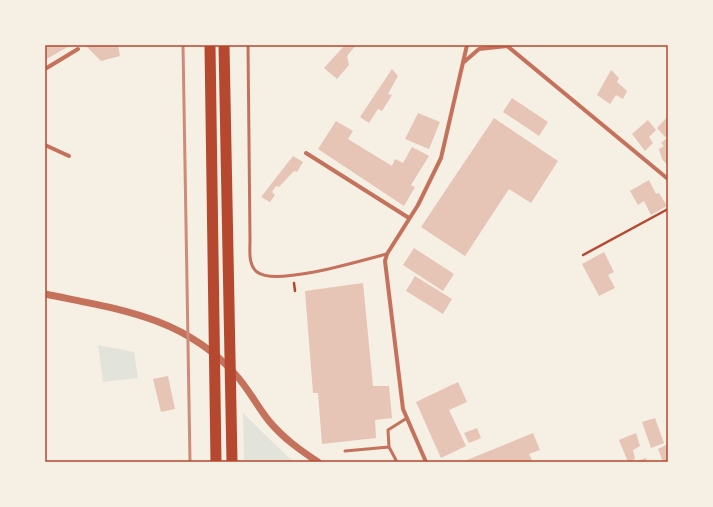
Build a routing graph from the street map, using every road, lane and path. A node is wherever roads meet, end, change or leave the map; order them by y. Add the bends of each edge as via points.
1 (210, 45) edge
2 (224, 45) edge
3 (248, 45) edge
4 (467, 45) edge
5 (506, 46) edge
6 (78, 49) dead end
7 (464, 62) junction
8 (45, 69) edge
9 (45, 145) edge
10 (306, 153) dead end
11 (69, 156) dead end
12 (668, 179) edge
13 (668, 209) edge
14 (409, 218) junction
15 (387, 254) junction
16 (583, 254) dead end
17 (45, 294) edge
18 (407, 418) junction
19 (389, 447) junction
20 (345, 451) dead end
21 (216, 462) edge
22 (232, 462) edge
23 (318, 462) edge
24 (397, 462) edge
25 (426, 462) edge

1 - 21 highway
2 - 22 highway
3 - 15 lane via 251,264 262,276 294,276
4 - 7 street
5 - 7 street via 479,49
5 - 12 street
6 - 8 street
7 - 14 street via 441,158
9 - 11 street
10 - 14 street
13 - 16 path
14 - 15 street
15 - 18 street via 385,261 403,409
17 - 23 street via 141,315 184,333 219,358 235,374 269,420 292,444
18 - 19 lane via 388,430
18 - 25 street
19 - 20 lane
19 - 24 lane

